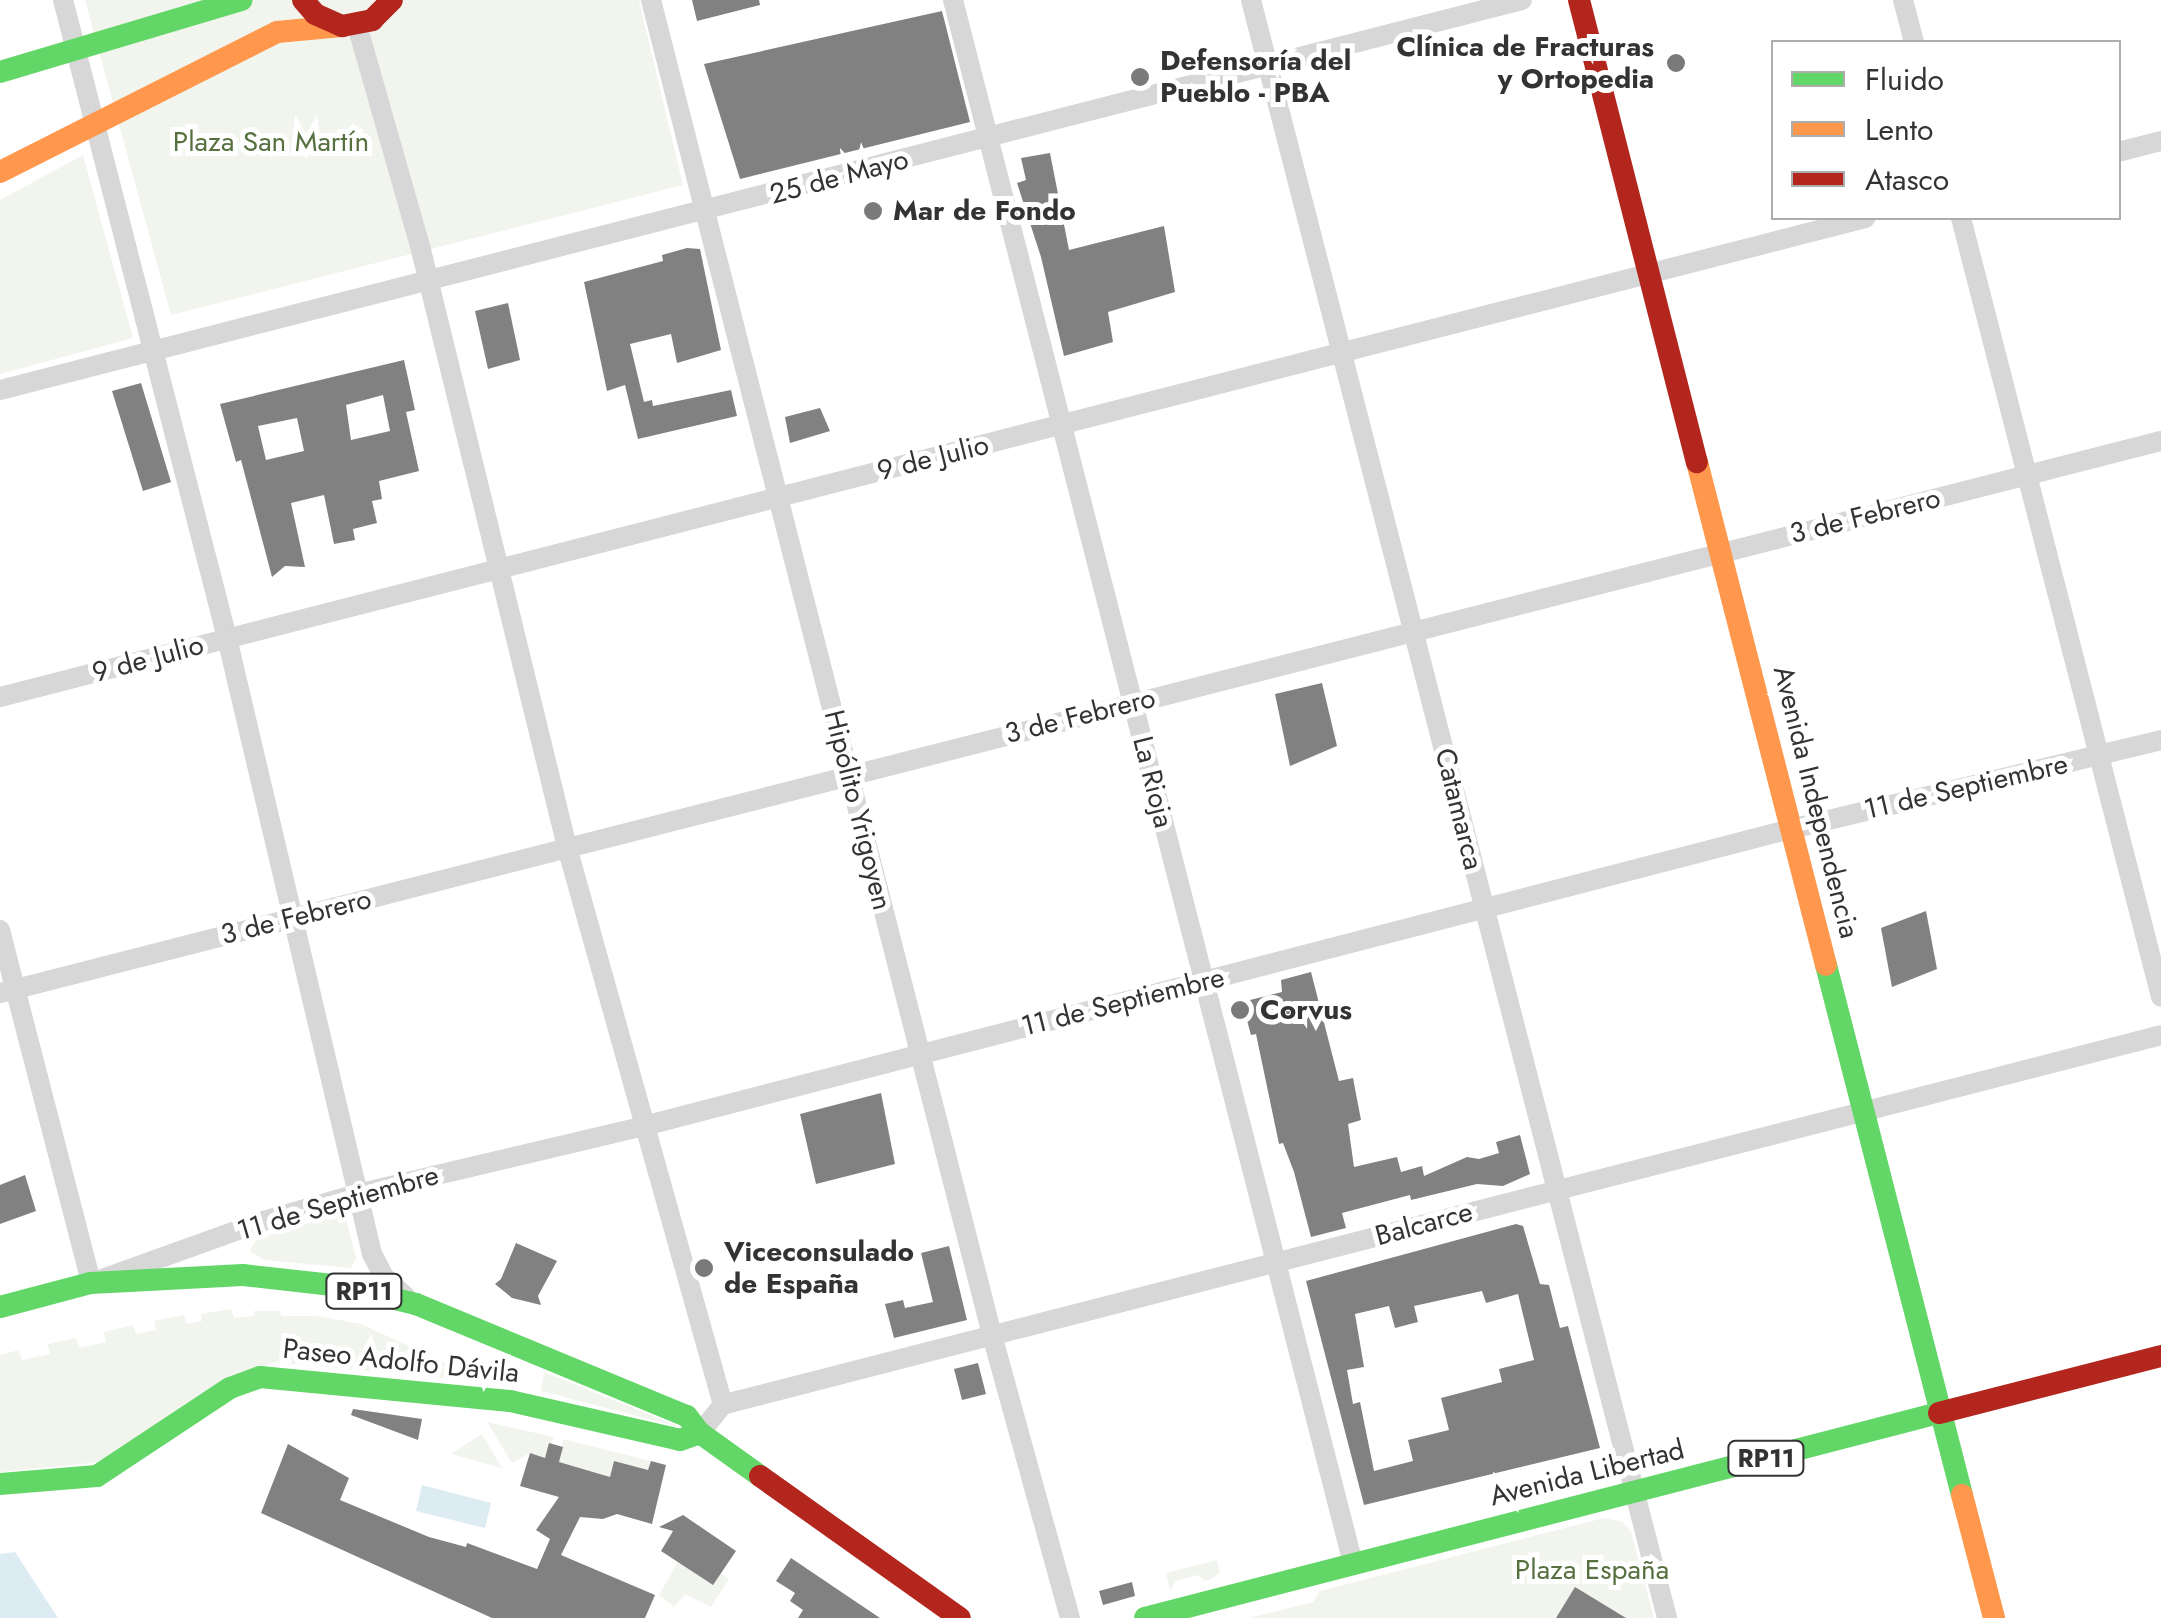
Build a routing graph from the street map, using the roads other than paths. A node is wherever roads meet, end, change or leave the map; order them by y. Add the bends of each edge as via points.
1 (63, 0) edge
2 (241, 0) edge
3 (303, 0) edge
4 (651, 0) edge
5 (953, 0) edge
6 (1251, 0) edge
7 (1522, 0) edge
8 (1579, 0) edge
9 (1903, 0) edge
10 (392, 4) edge
11 (212, 11) junction
12 (350, 26) junction
13 (1913, 40) edge
14 (76, 52) junction
15 (218, 58) junction
16 (1267, 64) junction
17 (0, 72) edge
18 (94, 122) junction
19 (988, 137) junction
20 (2161, 142) edge
21 (2121, 151) edge
22 (0, 172) edge
23 (705, 212) junction
24 (1857, 220) edge
25 (1962, 220) edge
26 (1651, 272) junction
27 (429, 282) junction
28 (155, 351) junction
29 (1342, 352) junction
30 (0, 390) edge
31 (1062, 426) junction
32 (2161, 441) edge
33 (2026, 475) junction
34 (778, 498) junction
35 (1722, 552) junction
36 (501, 568) junction
37 (1414, 631) junction
38 (227, 638) junction
39 (0, 697) edge
40 (1132, 703) junction
41 (2161, 740) edge
42 (2099, 756) junction
43 (849, 775) junction
44 (1792, 829) junction
45 (567, 846) junction
46 (1484, 907) junction
47 (292, 918) junction
48 (0, 930) edge
49 (1204, 981) junction
50 (8, 991) edge
51 (2161, 997) edge
52 (2161, 1035) edge
53 (920, 1054) junction
54 (1862, 1111) junction
55 (644, 1126) junction
56 (1557, 1190) junction
57 (357, 1194) junction
58 (1276, 1263) junction
59 (90, 1284) junction
60 (416, 1304) junction
61 (0, 1307) edge
62 (992, 1335) junction
63 (523, 1348) junction
64 (2161, 1356) edge
65 (510, 1402) junction
66 (723, 1405) junction
67 (1939, 1413) junction
68 (700, 1433) junction
69 (0, 1484) edge
70 (1636, 1492) junction
71 (1353, 1564) junction
72 (960, 1618) edge
73 (1070, 1618) edge
74 (1144, 1618) edge
75 (1667, 1618) edge
76 (1994, 1618) edge

1 - 14 street
2 - 11 main road
3 - 12 main road via 315,14
4 - 23 street, Hipólito Yrigoyen
5 - 19 street, La Rioja
6 - 16 street, Catamarca
7 - 16 street, 25 de Mayo
8 - 26 main road, Avenida Independencia
9 - 13 street
10 - 12 main road
11 - 14 main road
11 - 15 main road via 238,26 235,41
12 - 15 main road via 277,32
12 - 27 street
14 - 17 main road
14 - 18 street
15 - 18 main road
16 - 19 street, 25 de Mayo
16 - 29 street, Catamarca
18 - 22 main road
18 - 28 street
19 - 23 street, 25 de Mayo
19 - 31 street, La Rioja
20 - 21 street
23 - 27 street, 25 de Mayo
23 - 34 street, Hipólito Yrigoyen
24 - 26 street, 9 de Julio
25 - 33 street
26 - 29 street, 9 de Julio
26 - 35 main road, Avenida Independencia
27 - 28 street, 25 de Mayo
27 - 36 street
28 - 30 street, 25 de Mayo
28 - 38 street
29 - 31 street, 9 de Julio
29 - 37 street, Catamarca
31 - 34 street, 9 de Julio
31 - 40 street, La Rioja
32 - 33 street, 3 de Febrero
33 - 35 street, 3 de Febrero
33 - 42 street
34 - 36 street, 9 de Julio
34 - 43 street, Hipólito Yrigoyen
35 - 37 street, 3 de Febrero
35 - 44 main road, Avenida Independencia
36 - 38 street, 9 de Julio
36 - 45 street
37 - 40 street, 3 de Febrero
37 - 46 street, Catamarca
38 - 39 street, 9 de Julio
38 - 47 street
40 - 43 street, 3 de Febrero
40 - 49 street, La Rioja
41 - 42 street, 11 de Septiembre
42 - 44 street, 11 de Septiembre
42 - 51 street
43 - 45 street, 3 de Febrero
43 - 53 street, Hipólito Yrigoyen
44 - 46 street, 11 de Septiembre
44 - 54 main road, Avenida Independencia
45 - 47 street, 3 de Febrero
45 - 55 street
46 - 49 street, 11 de Septiembre
46 - 56 street, Catamarca
47 - 50 street, 3 de Febrero
47 - 57 street
48 - 50 street
49 - 53 street, 11 de Septiembre
49 - 58 street, La Rioja
50 - 59 street
52 - 54 street, Balcarce
53 - 55 street, 11 de Septiembre
53 - 62 street, Hipólito Yrigoyen
54 - 56 street, Balcarce
54 - 67 main road, Avenida Independencia
55 - 57 street, 11 de Septiembre
55 - 66 street
56 - 58 street, Balcarce
56 - 70 street, Catamarca
57 - 59 street, 11 de Septiembre
57 - 60 street via 378,1267
58 - 62 street, Balcarce
58 - 71 street, La Rioja
59 - 60 main road, RP11 via 261,1276
59 - 61 main road, RP11
60 - 63 main road, RP11
62 - 66 street, Balcarce
62 - 73 street, Hipólito Yrigoyen
63 - 65 main road via 529,1380
63 - 68 main road, RP11 via 687,1416
64 - 67 main road, Avenida Libertad
65 - 68 main road, Paseo Adolfo Dávila via 680,1440
65 - 69 main road, Paseo Adolfo Dávila via 260,1377 230,1388 97,1476
66 - 68 street
67 - 70 main road, Avenida Libertad / RP11
67 - 76 main road, Avenida Independencia
68 - 72 main road, RP11
70 - 71 main road, Avenida Libertad / RP11
70 - 75 street, Catamarca
71 - 74 main road, Avenida Libertad / RP11

